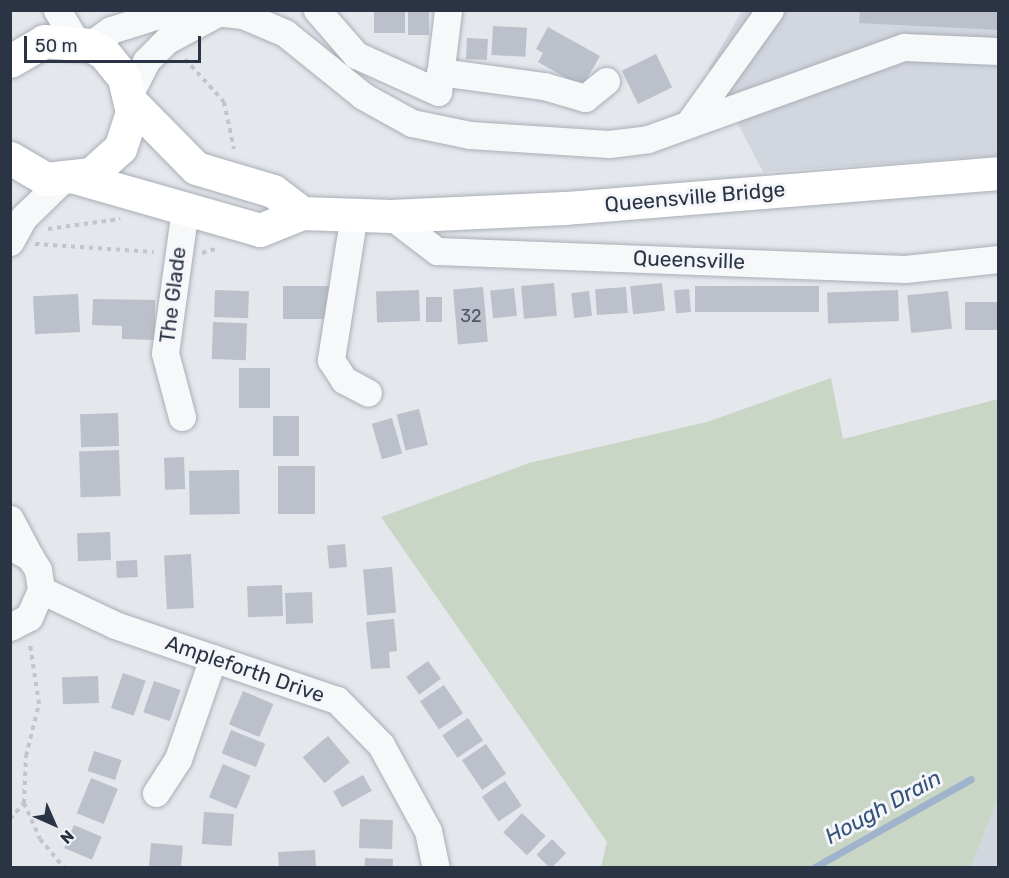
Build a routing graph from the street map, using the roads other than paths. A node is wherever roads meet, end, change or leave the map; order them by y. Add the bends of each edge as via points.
1 (57, 10) edge
2 (174, 10) edge
3 (317, 10) edge
4 (448, 10) edge
5 (770, 10) edge
6 (205, 12) edge
7 (82, 43) junction
8 (745, 51) junction
9 (999, 51) edge
10 (10, 61) edge
11 (606, 81) dead end
12 (439, 82) junction
13 (766, 94) junction
14 (131, 98) junction
15 (688, 124) junction
16 (10, 158) edge
17 (999, 173) edge
18 (62, 179) junction
19 (10, 181) edge
20 (185, 208) junction
21 (302, 213) junction
22 (354, 214) junction
23 (392, 216) junction
24 (17, 238) edge
25 (999, 259) edge
26 (368, 393) dead end
27 (182, 417) dead end
28 (10, 519) edge
29 (20, 551) edge
30 (41, 590) junction
31 (69, 606) junction
32 (20, 622) edge
33 (213, 658) junction
34 (156, 793) dead end
35 (436, 867) edge

1 - 7 street
2 - 7 street
3 - 12 street via 356,55
4 - 12 street
5 - 8 street
6 - 14 street via 167,40 147,61
6 - 15 street via 243,15 285,33 363,96 412,123 470,135 609,144 648,139
7 - 10 highway via 44,41
7 - 14 highway via 116,64
8 - 13 street
8 - 15 street
9 - 13 street via 904,47
11 - 12 street via 585,98 544,86
13 - 15 street
14 - 18 highway via 129,131 108,163
14 - 21 highway via 196,168 273,191
16 - 18 highway
17 - 23 highway, Queensville Bridge via 565,208
18 - 19 highway
18 - 20 highway via 154,197
18 - 24 street
20 - 21 highway via 260,230
20 - 27 street, The Glade via 165,353
21 - 22 highway, Queensville Bridge
22 - 23 highway, Queensville Bridge
22 - 26 street via 332,360 344,380
23 - 25 street, Queensville via 437,252 905,269
28 - 29 street
29 - 30 street via 38,570
30 - 31 street, Ampleforth Drive
30 - 32 street
31 - 32 street
31 - 33 street, Ampleforth Drive
33 - 34 street via 178,759
33 - 35 street, Ampleforth Drive via 337,700 381,745 428,831

